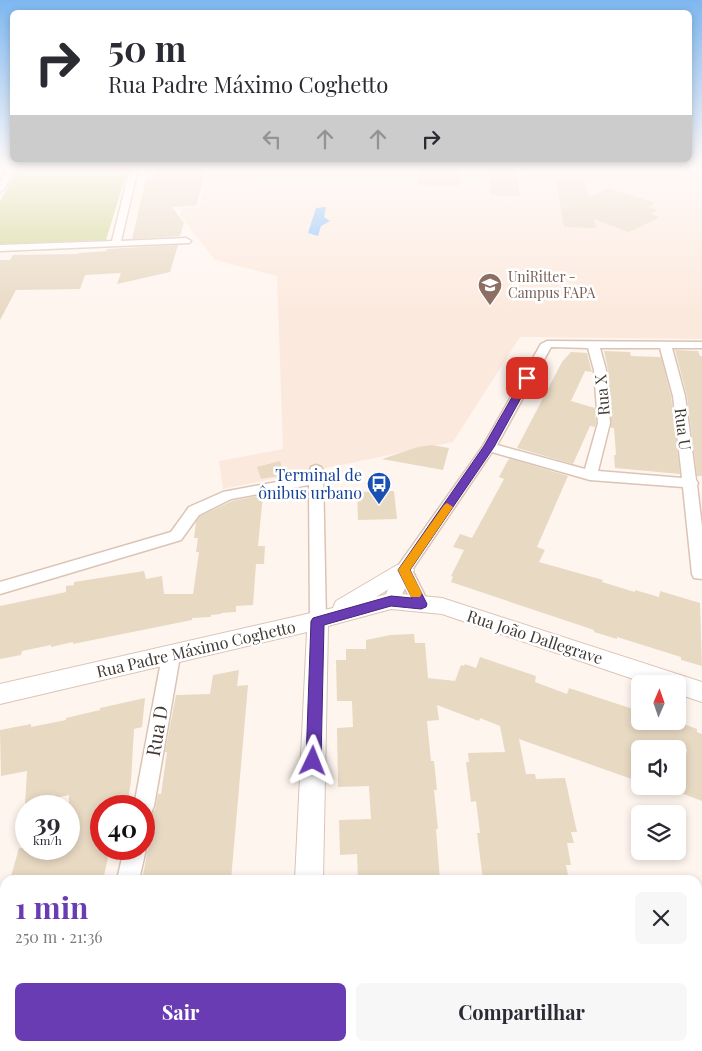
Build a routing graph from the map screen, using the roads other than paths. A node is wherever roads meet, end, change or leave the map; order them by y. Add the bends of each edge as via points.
1 (122, 217) edge
2 (186, 241) dead end
3 (116, 243) junction
4 (0, 248) edge
5 (666, 344) junction
6 (593, 345) junction
7 (702, 345) edge
8 (489, 447) junction
9 (590, 475) junction
10 (696, 484) edge
11 (404, 570) junction
12 (700, 574) dead end
13 (0, 588) edge
14 (391, 601) junction
15 (421, 604) junction
16 (318, 621) junction
17 (170, 656) junction
18 (650, 675) edge
19 (686, 687) edge
20 (702, 692) edge
21 (0, 694) edge
22 (146, 795) edge
23 (133, 860) edge
24 (129, 875) edge
25 (309, 875) edge

1 - 3 street
2 - 3 street
3 - 4 street
5 - 6 street
5 - 7 street
5 - 10 street, Rua U
6 - 8 street via 547,344
6 - 9 street, Rua X via 600,370 604,423
8 - 9 street
8 - 11 street
9 - 10 street
10 - 12 street, Rua U
11 - 14 street
11 - 15 street
11 - 16 street
13 - 16 street via 176,536 194,511 228,495 316,474
14 - 15 street, Rua João Dallegrave
14 - 16 street, Rua Padre Máximo Coghetto
15 - 18 street, Rua João Dallegrave via 442,606
16 - 17 street, Rua Padre Máximo Coghetto
16 - 25 street
17 - 21 street, Rua Padre Máximo Coghetto
17 - 22 street, Rua D
19 - 20 street, Rua João Dallegrave
23 - 24 street

